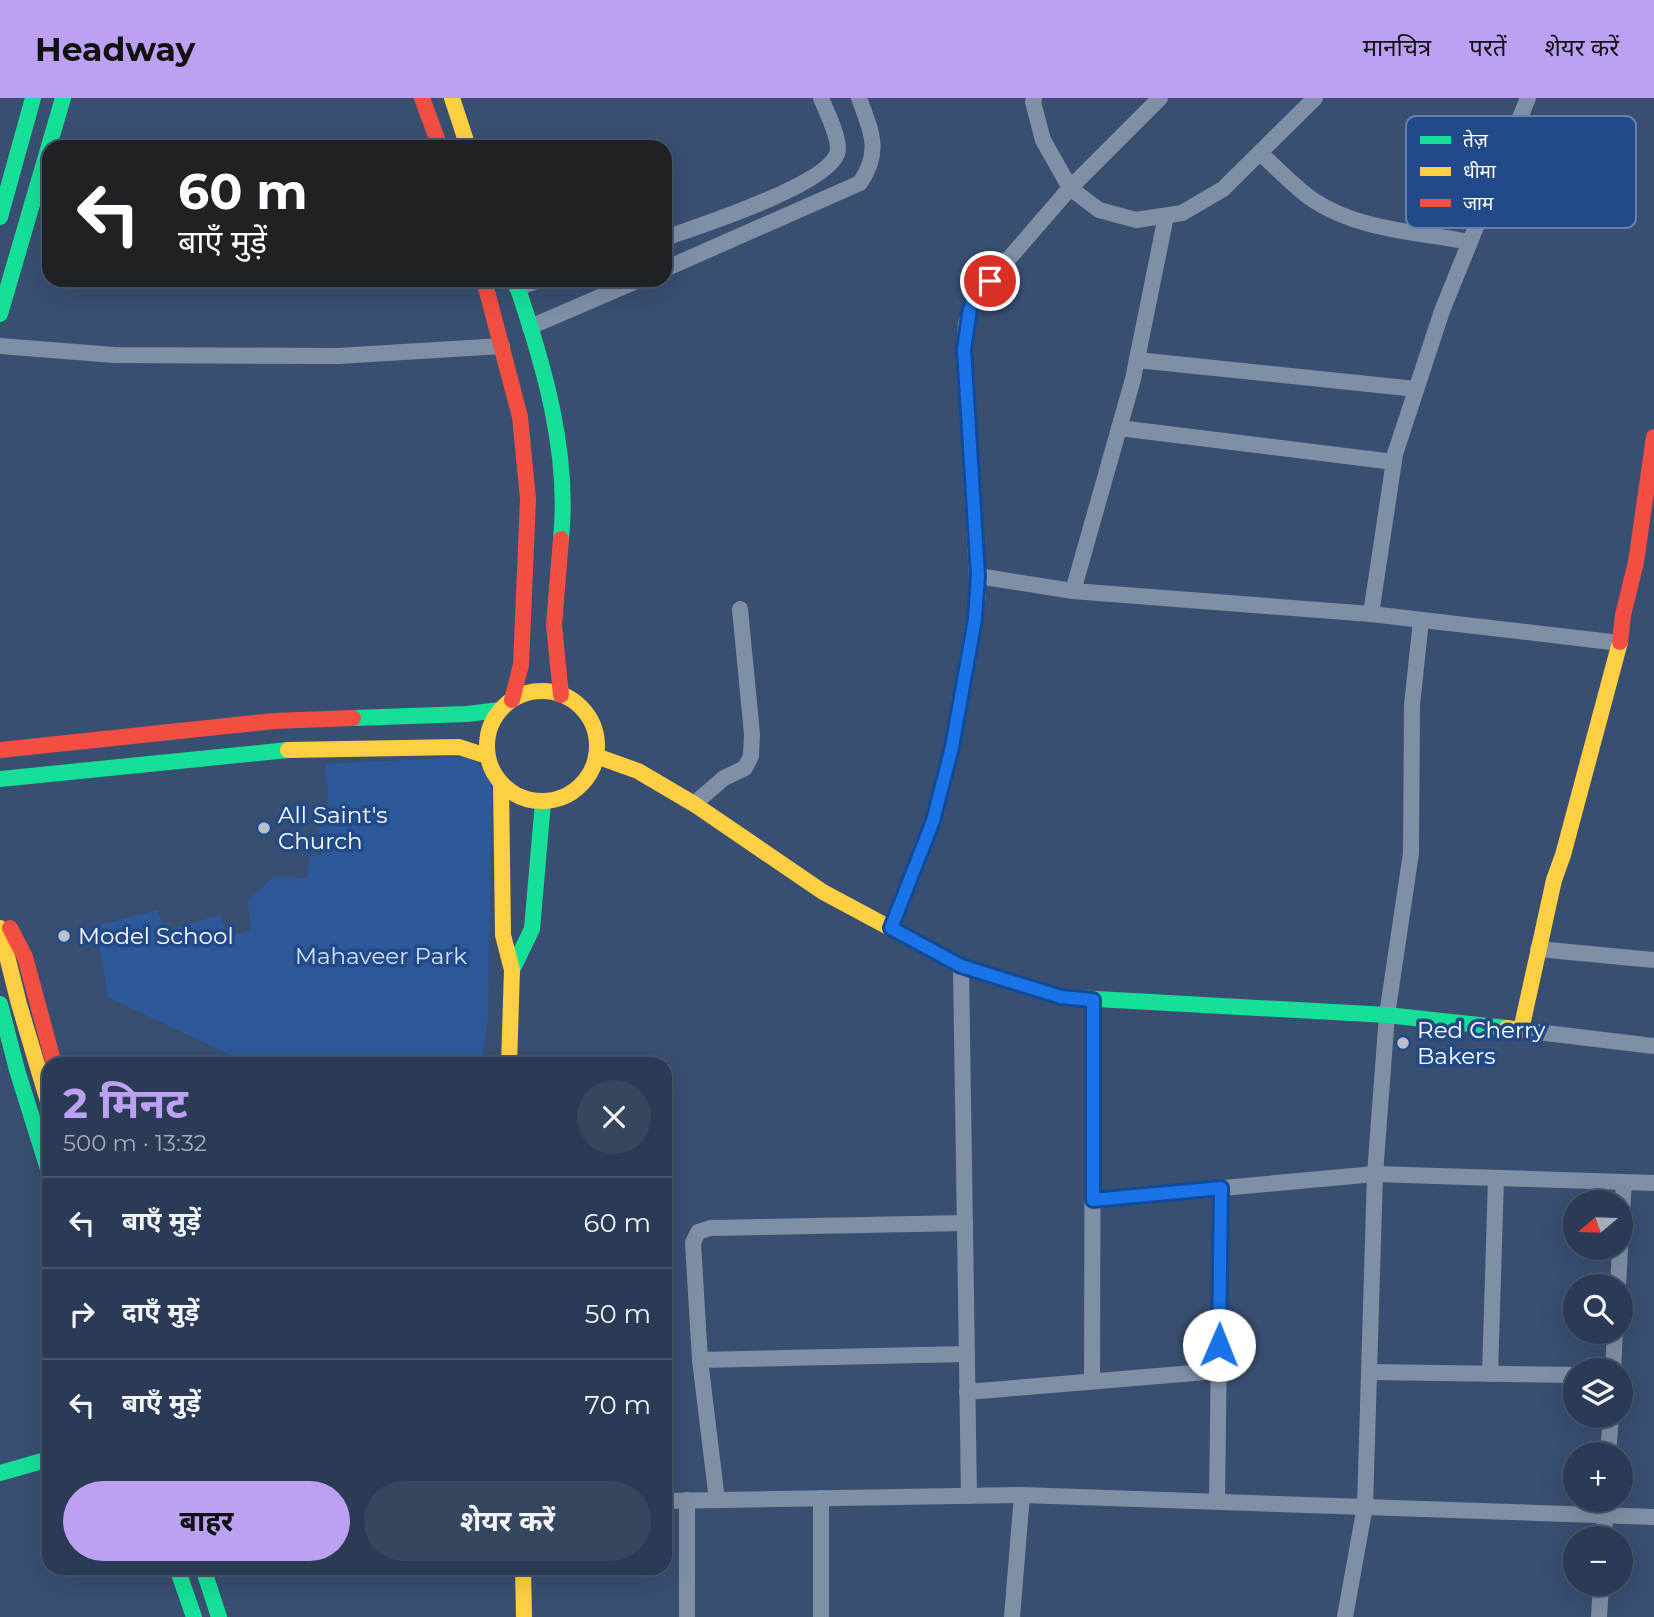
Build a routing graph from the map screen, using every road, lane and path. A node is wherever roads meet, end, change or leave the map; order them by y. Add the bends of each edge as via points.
1 (33, 98) edge
2 (63, 98) edge
3 (422, 98) edge
4 (452, 98) edge
5 (821, 98) edge
6 (859, 98) edge
7 (1034, 98) edge
8 (1160, 98) edge
9 (1315, 98) edge
10 (1528, 98) edge
11 (1521, 116) edge
12 (51, 140) edge
13 (437, 140) edge
14 (466, 140) edge
15 (1260, 153) junction
16 (42, 170) edge
17 (1070, 188) junction
18 (1166, 216) junction
19 (0, 217) edge
20 (1476, 228) edge
21 (672, 235) edge
22 (1470, 242) junction
23 (672, 266) edge
24 (486, 287) edge
25 (517, 287) edge
26 (623, 287) edge
27 (0, 314) edge
28 (530, 327) junction
29 (0, 346) edge
30 (502, 346) junction
31 (1137, 360) junction
32 (1416, 389) junction
33 (1119, 428) junction
34 (1654, 437) edge
35 (1394, 462) junction
36 (1636, 562) junction
37 (1654, 564) edge
38 (978, 576) junction
39 (1073, 591) junction
40 (740, 609) dead end
41 (1371, 614) junction
42 (1422, 620) junction
43 (1620, 643) junction
44 (561, 695) junction
45 (506, 705) junction
46 (0, 750) edge
47 (487, 756) junction
48 (596, 756) junction
49 (0, 779) edge
50 (501, 784) junction
51 (543, 802) junction
52 (694, 804) junction
53 (0, 914) edge
54 (0, 928) edge
55 (891, 928) junction
56 (1538, 949) junction
57 (1654, 960) edge
58 (961, 966) junction
59 (512, 970) junction
60 (1093, 1000) junction
61 (0, 1004) edge
62 (1387, 1015) junction
63 (1521, 1030) junction
64 (1654, 1046) edge
65 (52, 1057) edge
66 (509, 1057) edge
67 (42, 1081) edge
68 (42, 1150) edge
69 (1375, 1174) junction
70 (1496, 1178) junction
71 (1624, 1182) junction
72 (1654, 1183) edge
73 (1221, 1188) junction
74 (1623, 1190) edge
75 (1093, 1200) junction
76 (965, 1223) junction
77 (967, 1354) junction
78 (700, 1360) junction
79 (1218, 1371) junction
80 (1369, 1372) junction
81 (1490, 1374) junction
82 (1563, 1375) edge
83 (1092, 1381) junction
84 (967, 1392) junction
85 (42, 1461) edge
86 (0, 1473) edge
87 (1022, 1495) junction
88 (969, 1496) junction
89 (821, 1498) junction
90 (687, 1500) junction
91 (717, 1500) junction
92 (672, 1501) edge
93 (1217, 1501) junction
94 (1365, 1506) junction
95 (1563, 1507) edge
96 (1630, 1512) edge
97 (1654, 1517) edge
98 (179, 1575) edge
99 (190, 1575) edge
100 (205, 1575) edge
101 (523, 1575) edge
102 (1600, 1596) edge
103 (194, 1617) edge
104 (205, 1617) edge
105 (219, 1617) edge
106 (524, 1617) edge
107 (687, 1617) edge
108 (821, 1617) edge
109 (1012, 1617) edge
110 (1345, 1617) edge
111 (1599, 1617) edge

1 - 19 street
2 - 12 street
3 - 13 street
4 - 14 street
5 - 21 street via 838,144 832,162 761,203
6 - 23 street via 874,151 860,183
7 - 17 street via 1043,140
8 - 17 street
9 - 15 street
10 - 11 street
15 - 18 street via 1223,189 1182,214
15 - 22 street via 1312,200 1340,213 1369,224
16 - 27 street
17 - 18 street via 1099,210 1136,220
17 - 38 street via 974,299 968,317 964,349
18 - 31 street
20 - 22 street
22 - 32 street
24 - 30 street
25 - 28 street
26 - 28 street
28 - 44 street via 552,410 563,505 554,616 554,661
29 - 30 street via 114,355 338,356
30 - 45 street via 520,418 528,499 522,665
31 - 32 street
31 - 33 street
32 - 35 street
33 - 35 street
33 - 39 street
34 - 36 street
35 - 41 street
36 - 37 street
36 - 43 street
38 - 39 street
38 - 55 street via 952,747 933,821
39 - 41 street
40 - 52 street via 751,756 745,768 724,778
41 - 42 street
42 - 43 street
42 - 62 street via 1412,705 1411,853
43 - 56 street
44 - 45 street via 525,694
44 - 48 street via 582,709 595,731
45 - 46 street via 467,713 274,721
45 - 47 street via 492,722
47 - 49 street via 459,747 277,750
47 - 50 street
48 - 51 street via 586,780 567,796
48 - 52 street via 638,771
50 - 51 street via 520,797
50 - 59 street via 503,934
51 - 59 street via 532,929
52 - 55 street via 823,892
53 - 65 street via 25,957
54 - 67 street
55 - 58 street
56 - 57 street
56 - 63 street
58 - 60 street via 1061,997
58 - 76 street
59 - 66 street
60 - 62 street
60 - 75 street
61 - 68 street
62 - 63 street
62 - 69 street
63 - 64 street
69 - 70 street
69 - 73 street
69 - 80 street
70 - 71 street
70 - 81 street
71 - 72 street
71 - 74 street
73 - 75 street
73 - 79 street
75 - 83 street
76 - 77 street
76 - 78 street via 698,1232 693,1243
77 - 78 street
77 - 84 street
78 - 91 street
79 - 83 street
79 - 93 street
80 - 81 street
80 - 94 street
81 - 82 street
83 - 84 street
84 - 88 street
85 - 86 street
87 - 88 street
87 - 93 street
87 - 109 street
88 - 89 street
89 - 91 street
89 - 108 street
90 - 91 street
90 - 92 street
90 - 107 street
93 - 94 street
94 - 95 street
94 - 110 street
96 - 97 street
98 - 103 street
99 - 104 street
100 - 105 street
101 - 106 street
102 - 111 street

